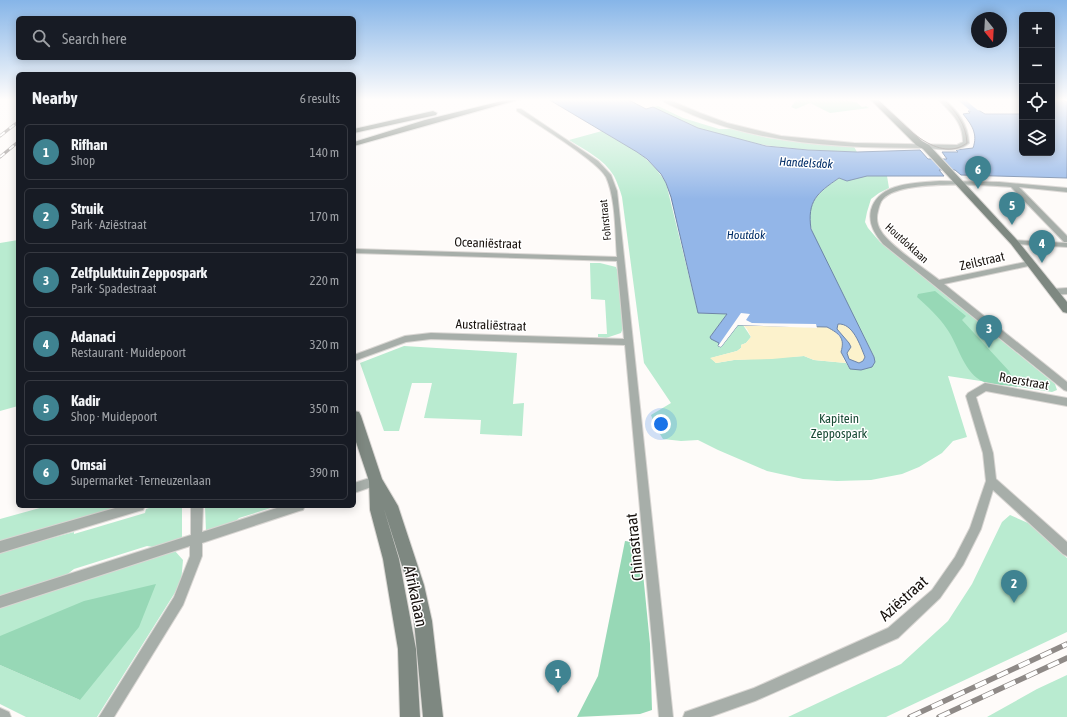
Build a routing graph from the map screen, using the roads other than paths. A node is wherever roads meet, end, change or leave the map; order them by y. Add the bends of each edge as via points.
1 (390, 132) edge
2 (553, 132) edge
3 (754, 132) edge
4 (908, 132) edge
5 (911, 132) edge
6 (964, 132) edge
7 (356, 143) edge
8 (925, 147) junction
9 (960, 183) junction
10 (1013, 184) junction
11 (1067, 190) edge
12 (1067, 240) edge
13 (1014, 242) junction
14 (1067, 244) edge
15 (356, 252) edge
16 (621, 259) junction
17 (1030, 263) junction
18 (939, 283) junction
19 (1067, 291) edge
20 (1052, 292) junction
21 (1067, 309) edge
22 (630, 342) junction
23 (356, 357) edge
24 (633, 374) joint
25 (1067, 387) edge
26 (1067, 402) edge
27 (976, 410) joint
28 (356, 428) edge
29 (358, 440) edge
30 (991, 480) junction
31 (376, 481) junction
32 (356, 487) edge
33 (132, 508) edge
34 (197, 508) edge
35 (293, 508) edge
36 (198, 539) junction
37 (0, 547) edge
38 (1067, 550) edge
39 (0, 602) edge
40 (0, 715) edge
41 (4, 717) edge
42 (106, 717) edge
43 (410, 717) edge
44 (433, 717) edge
45 (666, 717) edge
46 (690, 717) edge

1 - 7 main road
2 - 16 street, Fohrstraat via 588,155 608,175 614,191
3 - 8 street via 812,142
4 - 8 street
5 - 8 street
6 - 8 street via 966,143 961,146
8 - 9 street
9 - 10 street, Houtdoklaan
9 - 13 street
9 - 18 street, Houtdoklaan via 922,184 897,189 880,198 874,213 874,224 881,236 921,271
10 - 11 street, Houtdoklaan
10 - 12 street
13 - 14 street
13 - 17 street
15 - 16 street, Oceaniëstraat
16 - 22 street, Fohrstraat
17 - 18 street, Zeilstraat
17 - 20 street
18 - 25 street, Houtdoklaan
19 - 20 street
20 - 21 street
22 - 23 street, Australiëstraat via 431,336 405,339
22 - 24 street, Fohrstraat
24 - 45 street, Chinastraat
26 - 27 street, Roerstraat via 985,388 971,396
27 - 30 street, Aziëstraat via 988,453
28 - 29 street, Afrikalaan
29 - 31 street, Afrikalaan
30 - 38 street
30 - 46 street, Aziëstraat via 975,529 959,561 936,594 892,633 754,694
31 - 32 street
31 - 43 street, Afrikalaan via 377,510 391,560 407,649
31 - 44 street, Afrikalaan via 391,506 416,585 424,621
33 - 37 street
34 - 36 street
35 - 36 street
36 - 39 street
36 - 42 street via 196,556 179,600
40 - 41 street

